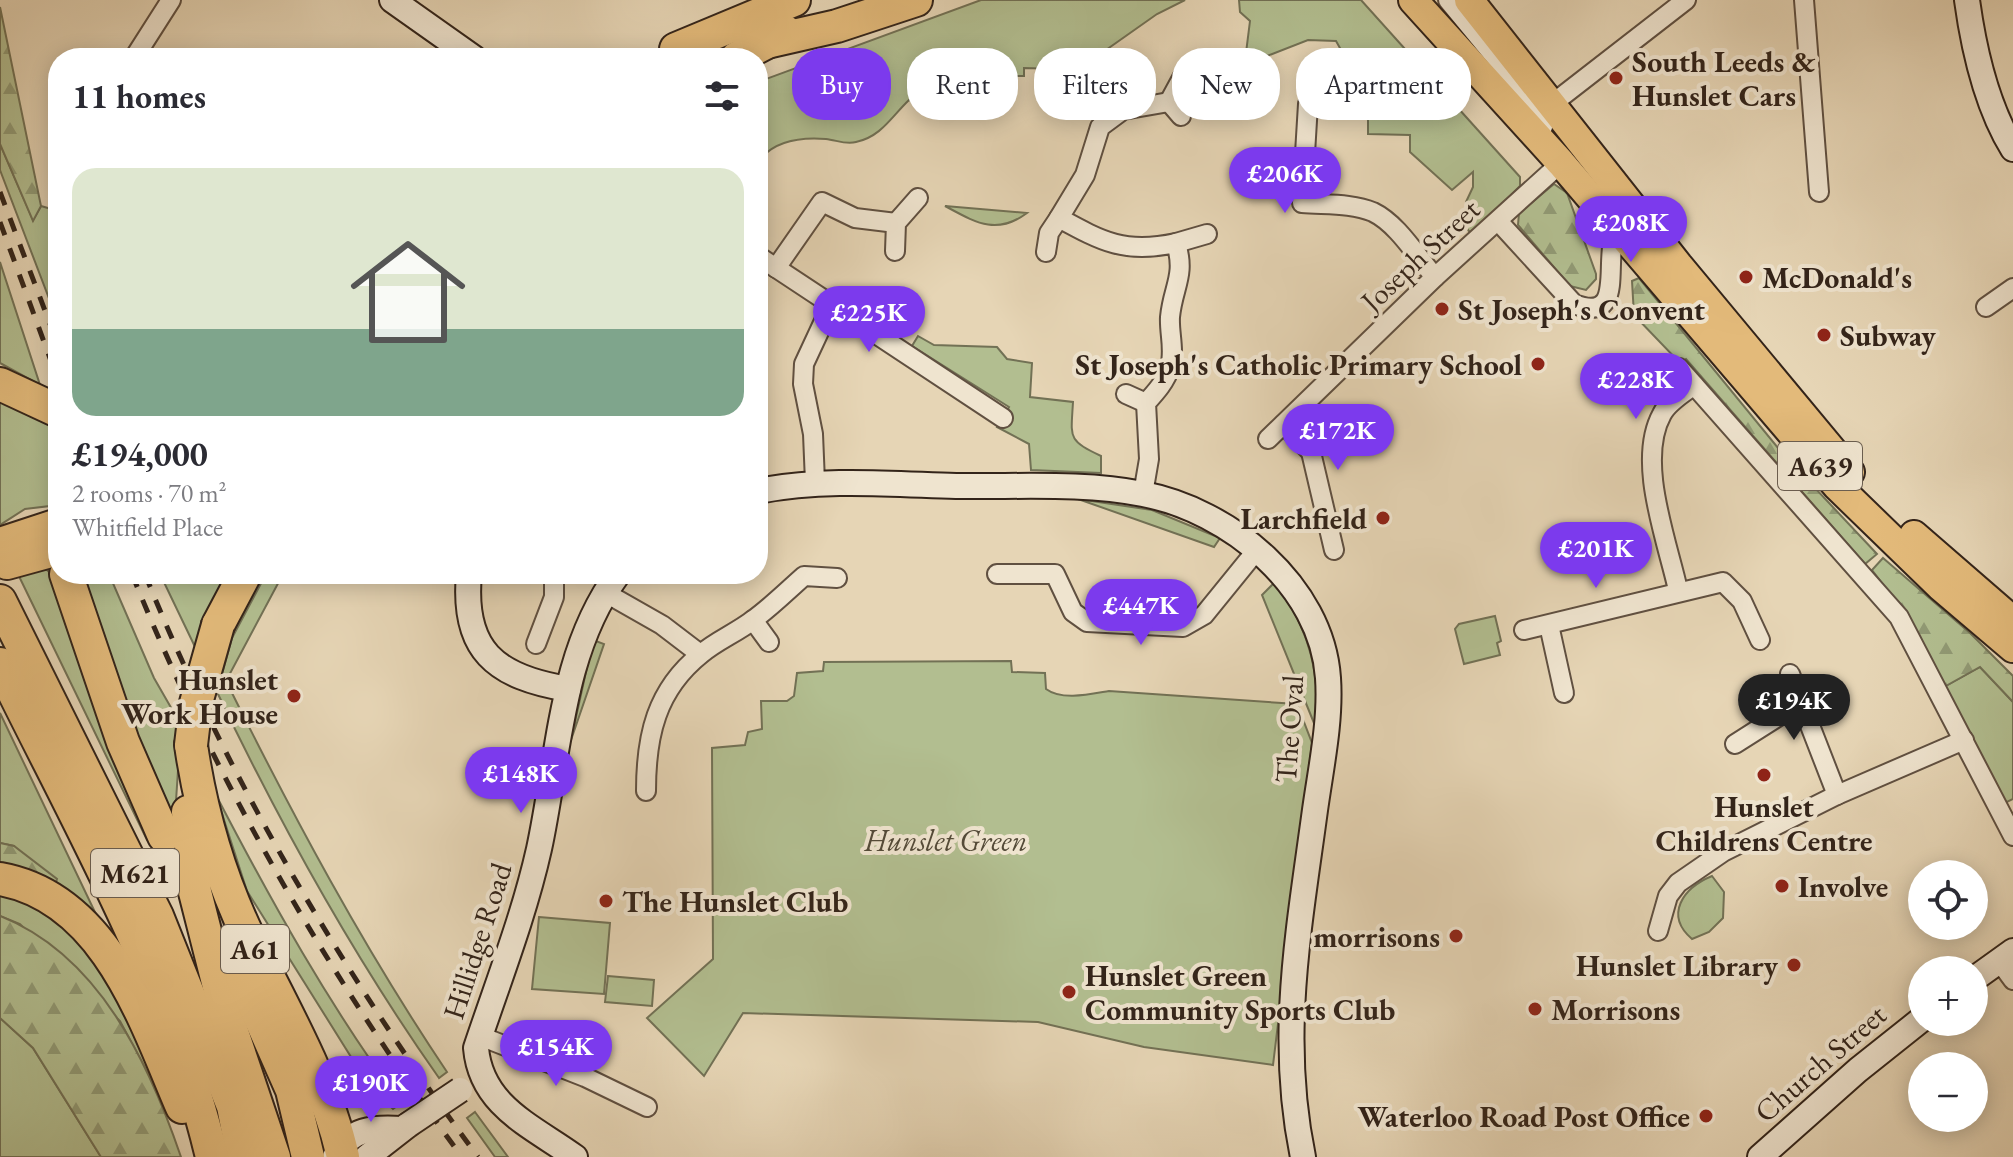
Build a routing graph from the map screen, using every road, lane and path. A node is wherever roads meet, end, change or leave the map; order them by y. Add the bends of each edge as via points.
1 (171, 0) edge
2 (392, 0) edge
3 (747, 0) edge
4 (794, 0) edge
5 (863, 0) edge
6 (916, 0) edge
7 (1413, 0) edge
8 (1448, 0) edge
9 (1469, 0) edge
10 (1686, 0) edge
11 (1804, 0) edge
12 (1967, 0) edge
13 (767, 42) junction
14 (141, 48) edge
15 (460, 48) edge
16 (677, 48) edge
17 (682, 48) edge
18 (756, 48) edge
19 (1172, 109) edge
20 (1544, 110) junction
21 (1306, 120) edge
22 (2013, 149) edge
23 (1561, 163) junction
24 (1819, 192) dead end
25 (918, 198) dead end
26 (1059, 218) junction
27 (1627, 220) junction
28 (1498, 221) junction
29 (896, 223) junction
30 (1207, 234) dead end
31 (1176, 243) junction
32 (895, 251) dead end
33 (1046, 252) dead end
34 (768, 263) edge
35 (776, 268) junction
36 (1435, 277) junction
37 (2013, 288) edge
38 (831, 306) junction
39 (1986, 307) dead end
40 (1679, 368) dead end
41 (1694, 385) junction
42 (10, 390) edge
43 (1126, 394) dead end
44 (971, 397) junction
45 (1146, 403) junction
46 (48, 407) edge
47 (961, 413) dead end
48 (1003, 418) dead end
49 (1284, 424) junction
50 (1268, 439) dead end
51 (815, 482) junction
52 (768, 489) edge
53 (1143, 494) junction
54 (48, 530) edge
55 (1334, 550) dead end
56 (48, 551) edge
57 (1256, 551) junction
58 (4, 553) edge
59 (997, 574) dead end
60 (837, 578) dead end
61 (69, 584) edge
62 (240, 584) edge
63 (468, 584) edge
64 (554, 584) edge
65 (611, 584) edge
66 (612, 584) edge
67 (1678, 590) junction
68 (0, 601) edge
69 (753, 620) junction
70 (2013, 621) edge
71 (1549, 625) junction
72 (1524, 630) dead end
73 (1760, 640) dead end
74 (769, 642) dead end
75 (536, 644) dead end
76 (2013, 648) edge
77 (700, 654) junction
78 (0, 664) edge
79 (1790, 674) dead end
80 (568, 689) junction
81 (1564, 693) dead end
82 (1801, 702) junction
83 (1964, 740) junction
84 (1735, 744) dead end
85 (191, 745) junction
86 (646, 791) dead end
87 (1837, 795) junction
88 (164, 836) tunnel mouth
89 (2013, 836) edge
90 (0, 879) edge
91 (1658, 931) dead end
92 (2008, 964) edge
93 (1988, 973) edge
94 (242, 977) tunnel mouth
95 (1908, 1030) edge
96 (480, 1036) junction
97 (478, 1072) junction
98 (647, 1107) dead end
99 (331, 1154) edge
100 (203, 1157) edge
101 (212, 1157) edge
102 (243, 1157) edge
103 (274, 1157) edge
104 (575, 1157) edge
105 (1303, 1157) edge
106 (1760, 1157) edge

1 - 14 street
2 - 15 street
3 - 16 highway
4 - 17 highway
5 - 13 highway
6 - 13 highway
7 - 23 main road, A639
8 - 20 street
9 - 20 main road, A639
10 - 20 street
11 - 24 street
12 - 22 street via 1981,70 1999,127
13 - 18 highway
19 - 26 street via 1123,110 1100,127 1085,175
20 - 23 street
20 - 27 main road, A639
21 - 36 street via 1293,202 1373,212
23 - 27 main road, A639
23 - 28 street, Joseph Street
25 - 29 street
26 - 31 street via 1122,248
26 - 33 street
27 - 28 street via 1610,255 1611,290 1601,305 1585,308 1574,304
27 - 70 main road, A639 via 1869,493
27 - 76 main road, A639 via 1837,486
28 - 36 street, Joseph Street
29 - 32 street
29 - 35 street via 855,218 815,197
30 - 31 street
31 - 45 street via 1182,269 1170,318 1173,357 1161,386
34 - 35 street
35 - 38 street
36 - 49 street, Joseph Street
37 - 39 street
38 - 44 street
38 - 51 street via 804,364
40 - 41 street
41 - 67 street via 1663,410 1651,446
41 - 83 street via 1899,617
42 - 46 highway
43 - 45 street
44 - 47 street
44 - 48 street
45 - 53 street via 1149,459
49 - 50 street, Joseph Street
49 - 55 street via 1311,452
51 - 52 street, The Oval
51 - 53 street, The Oval
53 - 57 street, The Oval via 1198,514
54 - 58 highway
56 - 58 highway
57 - 59 street via 1204,615 1183,627 1087,622 1073,612 1055,574
57 - 105 street, The Oval via 1298,594 1328,675 1289,1032
60 - 69 street via 804,576
61 - 88 highway via 123,742
62 - 85 highway, A61, bridge via 218,625 196,703
63 - 80 street via 466,614 489,657 519,675
64 - 75 street
65 - 80 street, Hillidge Road via 579,648
66 - 77 street
67 - 71 street
67 - 73 street via 1723,582 1742,601
68 - 102 highway, M621 via 163,930 233,1106
69 - 74 street
69 - 77 street
71 - 72 street
71 - 81 street
77 - 86 street via 657,707 647,747
78 - 101 highway, M621 via 135,941 185,1057
79 - 82 street
80 - 96 street, Hillidge Road via 539,851
82 - 84 street
82 - 87 street
83 - 87 street
83 - 89 street
85 - 99 highway, A61 via 217,860 302,1047
85 - 103 highway via 187,787 195,892 226,1014
87 - 91 street via 1723,852 1678,883 1668,896
90 - 100 highway via 30,887 72,913 106,954 135,997
92 - 93 street
94 - 99 highway, A61 via 292,1090
95 - 106 street, Church Street
96 - 97 street, Hillidge Road
96 - 98 street
97 - 99 street, bridge via 405,1127 366,1129
97 - 104 street via 497,1102

